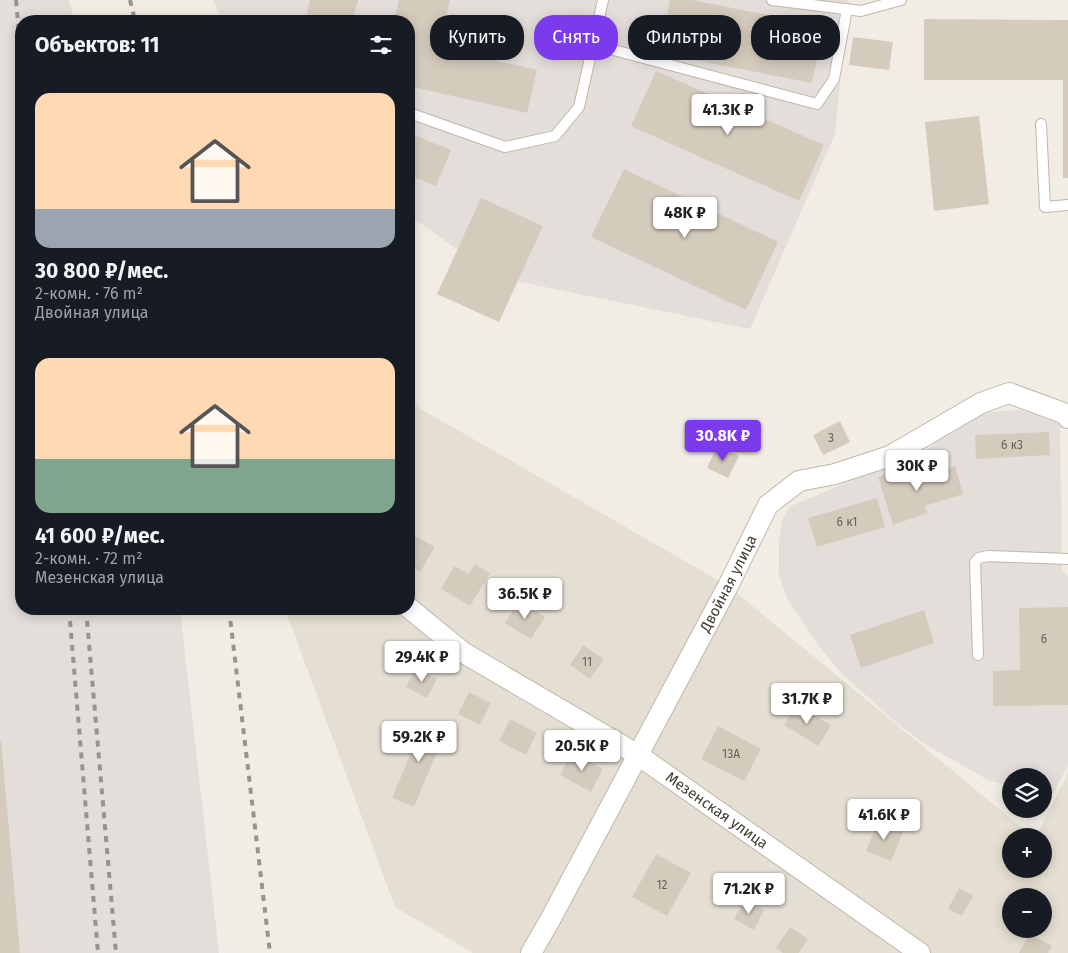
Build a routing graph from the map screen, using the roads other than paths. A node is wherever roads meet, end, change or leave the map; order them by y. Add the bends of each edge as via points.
1 (603, 0) edge
2 (772, 0) edge
3 (901, 0) edge
4 (847, 10) junction
5 (599, 15) edge
6 (618, 51) edge
7 (589, 60) edge
8 (415, 115) edge
9 (1042, 124) dead end
10 (1068, 205) edge
11 (1067, 416) edge
12 (1068, 559) edge
13 (415, 613) edge
14 (978, 655) dead end
15 (638, 755) junction
16 (531, 953) edge
17 (920, 953) edge

1 - 5 lane
2 - 4 lane
3 - 4 lane via 861,11
4 - 6 lane via 834,79 817,104
7 - 8 lane via 579,107 555,136 506,147
9 - 10 lane via 1045,207
11 - 15 street, Двойная улица via 1009,393 981,403 890,456 835,474 799,480 768,505
12 - 14 lane via 988,556 975,562
13 - 15 street, Мезенская улица via 464,653
15 - 16 street, Двойная улица
15 - 17 street, Мезенская улица

